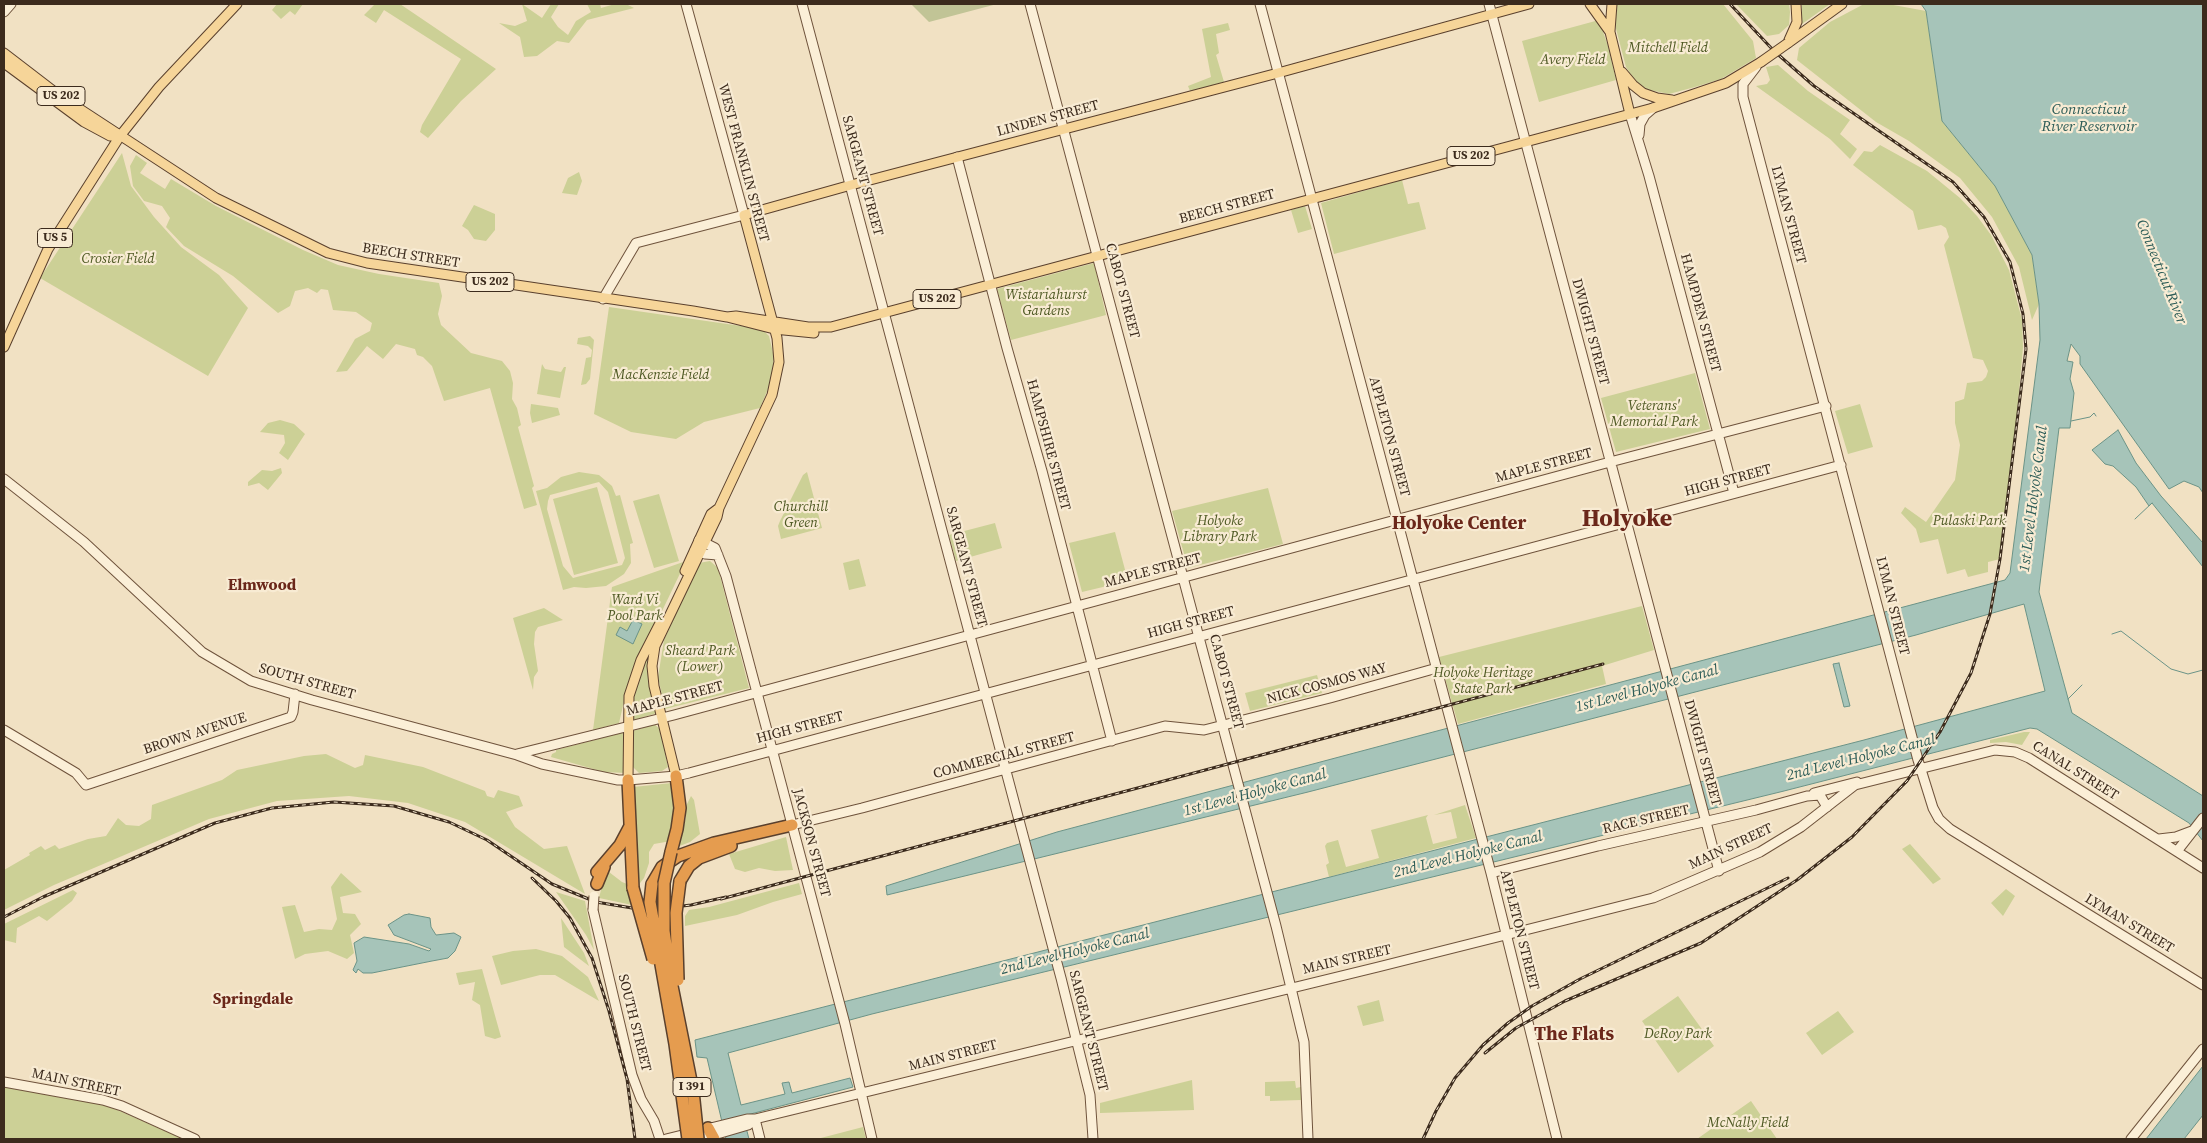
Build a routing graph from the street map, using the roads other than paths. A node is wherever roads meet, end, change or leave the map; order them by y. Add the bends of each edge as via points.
1 (11, 4) edge
2 (237, 4) edge
3 (686, 4) edge
4 (802, 4) edge
5 (1030, 4) edge
6 (1260, 4) edge
7 (1489, 4) edge
8 (1530, 4) edge
9 (1590, 4) edge
10 (1612, 4) edge
11 (1796, 4) edge
12 (1842, 4) edge
13 (4, 12) edge
14 (1490, 15) junction
15 (1610, 32) junction
16 (1788, 43) junction
17 (4, 53) edge
18 (4, 62) edge
19 (1761, 62) junction
20 (1620, 70) junction
21 (1278, 73) junction
22 (1726, 83) junction
23 (1743, 97) junction
24 (1675, 100) junction
25 (1653, 108) junction
26 (1630, 114) junction
27 (1064, 128) junction
28 (120, 136) junction
29 (1638, 140) junction
30 (1524, 142) junction
31 (957, 157) junction
32 (851, 185) junction
33 (1312, 199) junction
34 (744, 215) junction
35 (1098, 256) junction
36 (990, 284) junction
37 (604, 299) junction
38 (884, 313) junction
39 (773, 324) junction
40 (4, 347) edge
41 (1826, 406) junction
42 (1718, 435) junction
43 (1610, 462) junction
44 (1840, 465) junction
45 (4, 479) edge
46 (1734, 493) junction
47 (1397, 520) junction
48 (1626, 522) junction
49 (702, 541) junction
50 (697, 552) junction
51 (718, 554) junction
52 (1184, 577) junction
53 (1414, 578) junction
54 (1077, 606) junction
55 (970, 634) junction
56 (1199, 635) junction
57 (1092, 664) junction
58 (1437, 668) junction
59 (756, 692) junction
60 (986, 693) junction
61 (295, 694) junction
62 (662, 717) junction
63 (629, 726) junction
64 (1224, 726) junction
65 (4, 730) edge
66 (1112, 741) junction
67 (771, 750) junction
68 (517, 754) junction
69 (547, 764) joint
70 (1919, 764) junction
71 (1005, 769) junction
72 (676, 776) junction
73 (628, 780) junction
74 (1867, 781) junction
75 (1807, 796) junction
76 (1827, 808) junction
77 (1705, 817) junction
78 (2203, 818) edge
79 (792, 825) junction
80 (630, 826) junction
81 (2192, 831) junction
82 (2159, 839) junction
83 (603, 848) dead end
84 (616, 850) junction
85 (2178, 850) junction
86 (2203, 868) edge
87 (1490, 869) junction
88 (1719, 871) junction
89 (596, 890) joint
90 (1506, 934) junction
91 (2203, 985) edge
92 (1291, 988) junction
93 (683, 1036) junction
94 (1077, 1040) junction
95 (2203, 1048) edge
96 (679, 1072) junction
97 (4, 1082) edge
98 (862, 1093) junction
99 (750, 1121) junction
100 (716, 1132) edge
101 (196, 1139) edge
102 (660, 1139) edge
103 (666, 1139) edge
104 (688, 1139) edge
105 (699, 1139) edge
106 (760, 1139) edge
107 (872, 1139) edge
108 (1092, 1139) edge
109 (1308, 1139) edge
110 (1557, 1139) edge
111 (2131, 1139) edge

1 - 13 main road
2 - 28 main road, US 5 via 158,86
3 - 34 main road, WEST FRANKLIN STREET
4 - 32 main road, SARGEANT STREET
5 - 27 main road, CABOT STREET
6 - 21 main road, APPLETON STREET
7 - 14 main road, DWIGHT STREET
8 - 14 main road, LINDEN STREET
9 - 15 main road, HAMPDEN STREET
10 - 15 main road
11 - 16 main road via 1797,22
12 - 16 main road, US 202
14 - 21 main road, LINDEN STREET
14 - 30 main road, DWIGHT STREET
15 - 20 main road, HAMPDEN STREET
16 - 19 main road, US 202, bridge
17 - 28 main road, US 202
18 - 28 main road, US 202 via 84,122 110,136
19 - 22 main road, US 202
19 - 23 main road via 1743,84
20 - 24 main road via 1643,93
20 - 26 main road, HAMPDEN STREET
21 - 27 main road, LINDEN STREET
21 - 33 main road, APPLETON STREET
22 - 23 main road via 1734,86
22 - 24 main road, US 202
23 - 41 main road, LYMAN STREET
24 - 25 main road, US 202
25 - 26 main road, US 202
25 - 29 main road via 1640,124
26 - 29 main road, HAMPDEN STREET
26 - 30 main road, BEECH STREET / US 202
27 - 31 main road, LINDEN STREET
27 - 35 main road, CABOT STREET
28 - 37 main road, BEECH STREET / US 202 via 216,198 328,253 367,263
28 - 40 main road, US 5 via 48,249
29 - 42 main road, HAMPDEN STREET
30 - 33 main road, BEECH STREET / US 202
30 - 43 main road, DWIGHT STREET
31 - 32 main road, LINDEN STREET
31 - 36 main road, HAMPSHIRE STREET
32 - 34 main road, LINDEN STREET
32 - 38 main road, SARGEANT STREET
33 - 35 main road, BEECH STREET / US 202
33 - 47 main road, APPLETON STREET
34 - 37 main road, LINDEN STREET via 636,243
34 - 39 main road, WEST FRANKLIN STREET
35 - 36 main road, BEECH STREET / US 202
35 - 52 main road, CABOT STREET
36 - 38 main road, BEECH STREET / US 202
36 - 54 main road, HAMPSHIRE STREET
37 - 39 main road, BEECH STREET / US 202
38 - 39 main road, BEECH STREET / US 202 via 831,327
38 - 55 main road, SARGEANT STREET
39 - 49 main road, WEST FRANKLIN STREET via 779,362 772,395 717,517
41 - 42 main road, MAPLE STREET
41 - 44 main road, LYMAN STREET
42 - 43 main road, MAPLE STREET
42 - 46 main road, HAMPDEN STREET
43 - 47 main road, MAPLE STREET
43 - 48 main road, DWIGHT STREET
44 - 46 main road, HIGH STREET
44 - 70 main road, LYMAN STREET
45 - 61 main road, SOUTH STREET via 84,542 202,652 251,681
46 - 48 main road, HIGH STREET
47 - 52 main road, MAPLE STREET
47 - 53 main road, APPLETON STREET
48 - 53 main road, HIGH STREET
48 - 77 main road, DWIGHT STREET
49 - 50 main road, WEST FRANKLIN STREET
49 - 51 main road via 715,548
50 - 51 main road
50 - 62 main road via 655,646 652,666
50 - 63 main road via 632,682
51 - 59 main road, JACKSON STREET
52 - 54 main road, MAPLE STREET
52 - 56 main road, CABOT STREET
53 - 56 main road, HIGH STREET
53 - 58 main road, APPLETON STREET
54 - 55 main road, MAPLE STREET
54 - 57 main road, HAMPSHIRE STREET
55 - 59 main road, MAPLE STREET
55 - 60 main road, SARGEANT STREET
56 - 57 main road, HIGH STREET
56 - 64 main road, CABOT STREET
57 - 60 main road, HIGH STREET
57 - 66 main road, HAMPSHIRE STREET
58 - 64 main road, NICK COSMOS WAY
58 - 87 main road, APPLETON STREET
59 - 62 main road, MAPLE STREET
59 - 67 main road, JACKSON STREET
60 - 67 main road, HIGH STREET
60 - 71 main road, SARGEANT STREET
61 - 65 main road, BROWN AVENUE via 291,717 86,785 76,773
61 - 68 main road, SOUTH STREET
62 - 63 main road, MAPLE STREET
62 - 72 main road
63 - 68 main road, MAPLE STREET via 542,749 536,756
63 - 73 main road
64 - 66 main road, COMMERCIAL STREET via 1204,730 1165,726
64 - 92 main road, CABOT STREET
66 - 71 main road, COMMERCIAL STREET
67 - 72 main road, HIGH STREET
67 - 79 main road, JACKSON STREET
68 - 69 main road, SOUTH STREET
69 - 73 main road, HIGH STREET
70 - 74 main road, MAIN STREET
70 - 82 main road, CANAL STREET via 1995,750 2015,752
70 - 91 main road, LYMAN STREET via 1933,808 1950,829
71 - 79 main road, COMMERCIAL STREET
71 - 94 main road, SARGEANT STREET
72 - 73 main road, HIGH STREET
72 - 93 highway, bridge via 680,808 664,884 663,910 668,965
73 - 80 highway
74 - 75 main road, RACE STREET
74 - 76 main road, MAIN STREET via 1852,787
75 - 76 main road via 1820,795
75 - 77 main road, RACE STREET via 1756,810
76 - 88 main road, MAIN STREET via 1782,839
77 - 87 main road, RACE STREET
77 - 88 main road, DWIGHT STREET
78 - 81 main road
79 - 93 highway, bridge via 703,856 689,866 680,881 676,964
79 - 96 highway, bridge via 714,843 678,856 662,867 652,884 650,902
79 - 98 main road, JACKSON STREET
80 - 84 highway
80 - 96 highway, bridge via 633,888
81 - 82 main road
81 - 85 main road
82 - 85 main road, CANAL STREET
83 - 84 highway
84 - 89 highway via 601,869
85 - 86 main road, CANAL STREET
87 - 90 main road, APPLETON STREET
88 - 90 main road, MAIN STREET via 1652,898
89 - 102 main road, SOUTH STREET, bridge via 593,910 616,1010 636,1086
90 - 92 main road, MAIN STREET
90 - 110 main road, APPLETON STREET
92 - 94 main road, MAIN STREET
92 - 109 main road, CABOT STREET via 1306,1055
93 - 105 highway, I 391, bridge
94 - 98 main road, MAIN STREET
94 - 108 main road, SARGEANT STREET via 1090,1095
95 - 111 main road
96 - 104 highway, I 391, bridge
97 - 101 main road, MAIN STREET via 103,1100
98 - 99 main road, MAIN STREET
98 - 107 main road, JACKSON STREET
99 - 100 main road, MAIN STREET
99 - 106 main road
100 - 103 main road, MAIN STREET
100 - 105 main road, MAIN STREET

